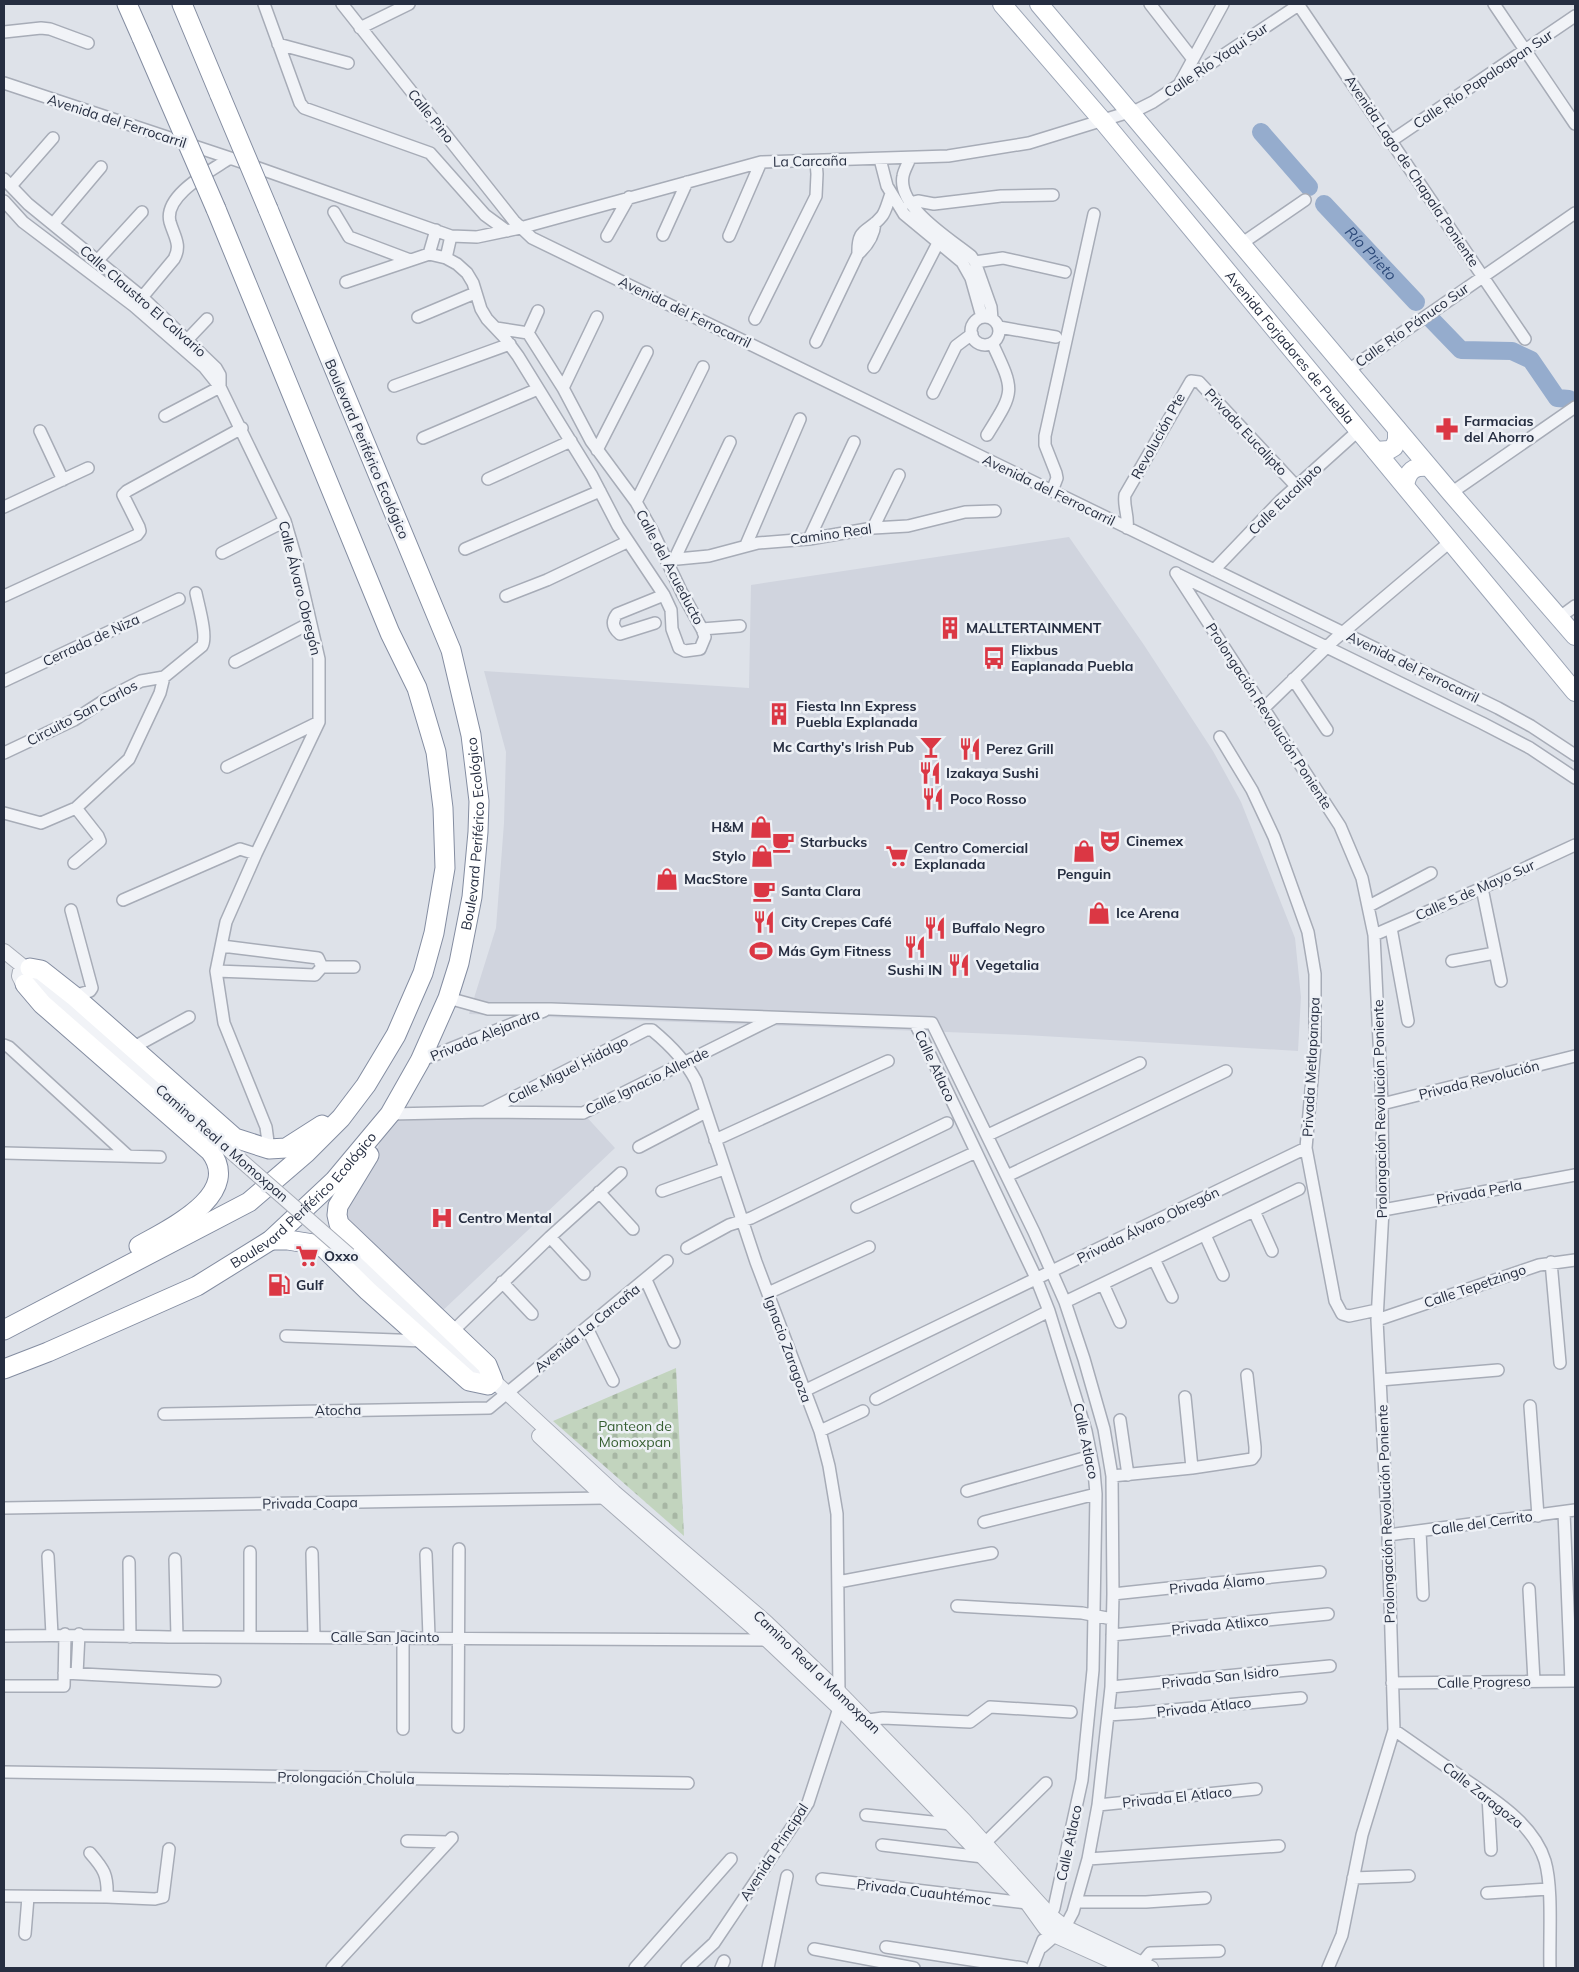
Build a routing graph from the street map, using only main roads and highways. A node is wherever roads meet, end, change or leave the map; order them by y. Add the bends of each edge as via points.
1 (127, 4) edge
2 (182, 4) edge
3 (193, 4) edge
4 (1002, 4) edge
5 (1039, 4) edge
6 (209, 66) junction
7 (1397, 429) junction
8 (1376, 451) junction
9 (1428, 467) junction
10 (1405, 485) junction
11 (1575, 636) edge
12 (1575, 692) edge
13 (366, 1085) junction
14 (390, 1114) junction
15 (271, 1240) junction
16 (4, 1316) edge
17 (4, 1330) edge
18 (4, 1369) edge

1 - 13 highway, Boulevard Periférico Ecológico, bridge via 216,209 390,633 417,688 436,752 443,808 445,868 434,934 412,1001
2 - 6 highway, Boulevard Periférico Ecológico
3 - 6 highway
4 - 8 main road, Avenida Forjadores de Puebla
5 - 7 main road, Avenida Forjadores de Puebla
6 - 14 highway, Boulevard Periférico Ecológico, bridge via 451,650 471,735 479,801 478,832 472,897 460,963 420,1061
7 - 8 main road via 1394,447
7 - 9 main road, Avenida Forjadores de Puebla
8 - 10 main road, Avenida Forjadores de Puebla
9 - 10 main road via 1416,467 1408,473
9 - 11 main road, Avenida Forjadores de Puebla
10 - 12 main road, Avenida Forjadores de Puebla
13 - 16 highway via 333,1117 286,1148 269,1149 235,1138 79,995 41,970 25,973 42,1004 210,1152 217,1162 218,1174 208,1198 191,1215 84,1278
13 - 17 highway, Boulevard Periférico Ecológico via 324,1136 249,1202
14 - 15 highway, Boulevard Periférico Ecológico via 334,1181
14 - 15 highway via 376,1146 340,1202 338,1220 342,1228 487,1365 487,1380 470,1382 324,1248 288,1240
15 - 18 highway, Boulevard Periférico Ecológico via 197,1286

